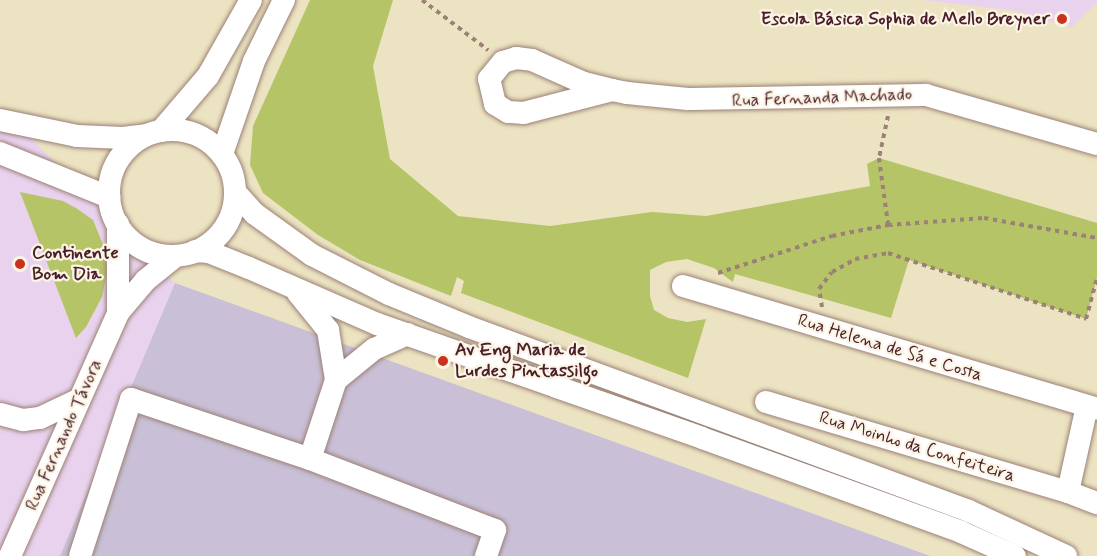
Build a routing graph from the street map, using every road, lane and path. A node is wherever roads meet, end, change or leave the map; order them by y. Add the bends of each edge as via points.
1 (251, 0) edge
2 (284, 0) edge
3 (422, 0) edge
4 (502, 62) junction
5 (612, 90) junction
6 (892, 93) junction
7 (0, 120) edge
8 (154, 133) junction
9 (1097, 144) edge
10 (222, 154) junction
11 (6, 157) edge
12 (236, 193) junction
13 (109, 197) junction
14 (118, 224) junction
15 (888, 225) junction
16 (1097, 238) edge
17 (184, 254) junction
18 (1097, 278) edge
19 (290, 285) junction
20 (683, 286) joint
21 (118, 313) junction
22 (825, 328) junction
23 (408, 334) junction
24 (336, 380) junction
25 (78, 400) junction
26 (766, 402) dead end
27 (1092, 407) edge
28 (0, 414) edge
29 (310, 459) junction
30 (1068, 492) junction
31 (1097, 503) edge
32 (9, 556) edge
33 (80, 556) edge
34 (486, 556) edge
35 (1015, 556) edge
36 (1066, 556) edge

1 - 8 street via 208,76
2 - 10 street via 254,61
3 - 4 path
4 - 5 street, Rua Fernanda Machado via 532,60 555,73
4 - 5 street, Rua Fernanda Machado via 489,79 489,91 495,104 508,112 524,113
5 - 6 street, Rua Fernanda Machado via 724,100
6 - 9 street, Rua Fernanda Machado via 944,98
6 - 15 path via 879,158
7 - 8 street via 94,138
8 - 10 street via 190,132 210,142
8 - 13 street via 121,155 111,175
10 - 12 street
11 - 13 street
12 - 17 street via 232,215 219,235
12 - 36 street via 255,214 312,255 389,294 969,511
13 - 14 street
14 - 17 street via 128,239 152,254
14 - 21 street, Rua Fernando Távora
15 - 16 path via 984,218
15 - 20 path via 832,236
17 - 19 street via 209,252
17 - 21 street, Rua Fernando Távora via 146,280
18 - 22 path via 1086,319 888,254 855,259 832,272 819,290
19 - 23 street
19 - 24 street via 328,330
20 - 22 street, Rua Helena de Sá e Costa
21 - 25 street, Rua Fernando Távora
22 - 27 street, Rua Helena de Sá e Costa
23 - 24 street via 374,349
23 - 35 street via 961,532
24 - 29 street
25 - 28 street via 40,418 23,420
25 - 32 street, Rua Fernando Távora
26 - 30 street, Rua Moinho da Confeiteira
27 - 30 street
29 - 33 street via 131,399
29 - 34 street via 495,530
30 - 31 street, Rua Moinho da Confeiteira

